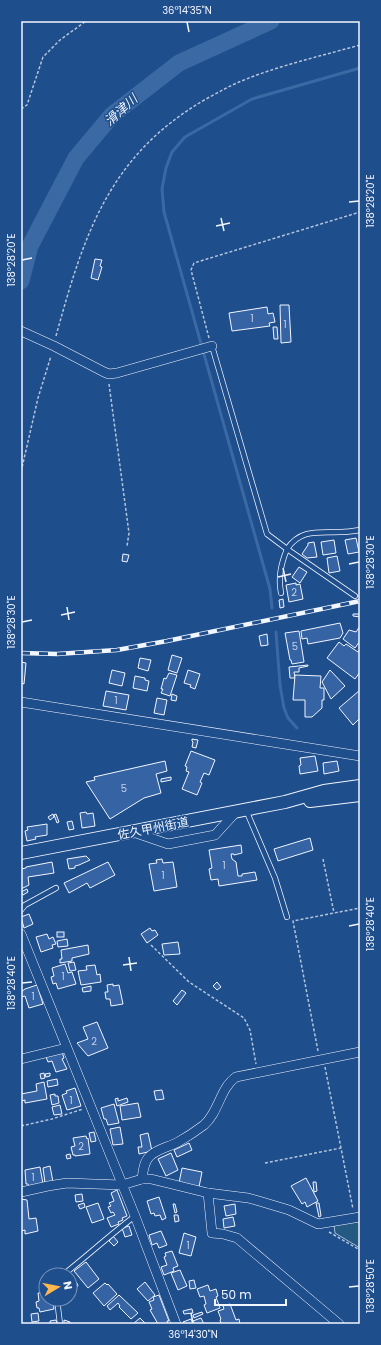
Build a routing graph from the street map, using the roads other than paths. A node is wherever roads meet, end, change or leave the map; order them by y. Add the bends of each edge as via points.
1 (21, 331) edge
2 (209, 347) joint
3 (360, 530) edge
4 (287, 549) junction
5 (281, 593) dead end
6 (355, 596) dead end
7 (21, 702) edge
8 (360, 756) edge
9 (360, 786) edge
10 (360, 795) edge
11 (285, 802) junction
12 (241, 811) junction
13 (133, 832) junction
14 (21, 853) edge
15 (56, 888) dead end
16 (21, 910) edge
17 (287, 916) dead end
18 (21, 934) edge
19 (66, 1048) junction
20 (360, 1052) edge
21 (21, 1059) edge
22 (142, 1179) junction
23 (122, 1185) junction
24 (21, 1192) edge
25 (208, 1193) junction
26 (135, 1216) junction
27 (357, 1218) edge
28 (73, 1267) edge
29 (59, 1307) edge
30 (60, 1324) edge
31 (176, 1324) edge
32 (339, 1324) edge

1 - 2 street via 110,374
2 - 4 lane via 265,530
3 - 4 lane via 315,532 298,538
4 - 5 lane via 279,573
4 - 6 lane
7 - 8 street
9 - 11 main road, 佐久甲州街道 via 324,791
10 - 11 main road, 佐久甲州街道
11 - 12 main road, 佐久甲州街道
12 - 13 main road, 佐久甲州街道
12 - 13 street via 215,835 168,844
12 - 17 lane via 275,878
13 - 14 main road, 佐久甲州街道
15 - 16 lane via 25,905
18 - 19 street
19 - 21 street
19 - 23 street
20 - 22 street via 236,1077 208,1122 178,1142 150,1156
22 - 23 street
22 - 25 street
23 - 24 street via 67,1183
23 - 26 street
25 - 27 street via 259,1200 289,1210 318,1224
25 - 32 street via 212,1233 228,1234 237,1238
26 - 28 lane
26 - 31 street
29 - 30 lane

